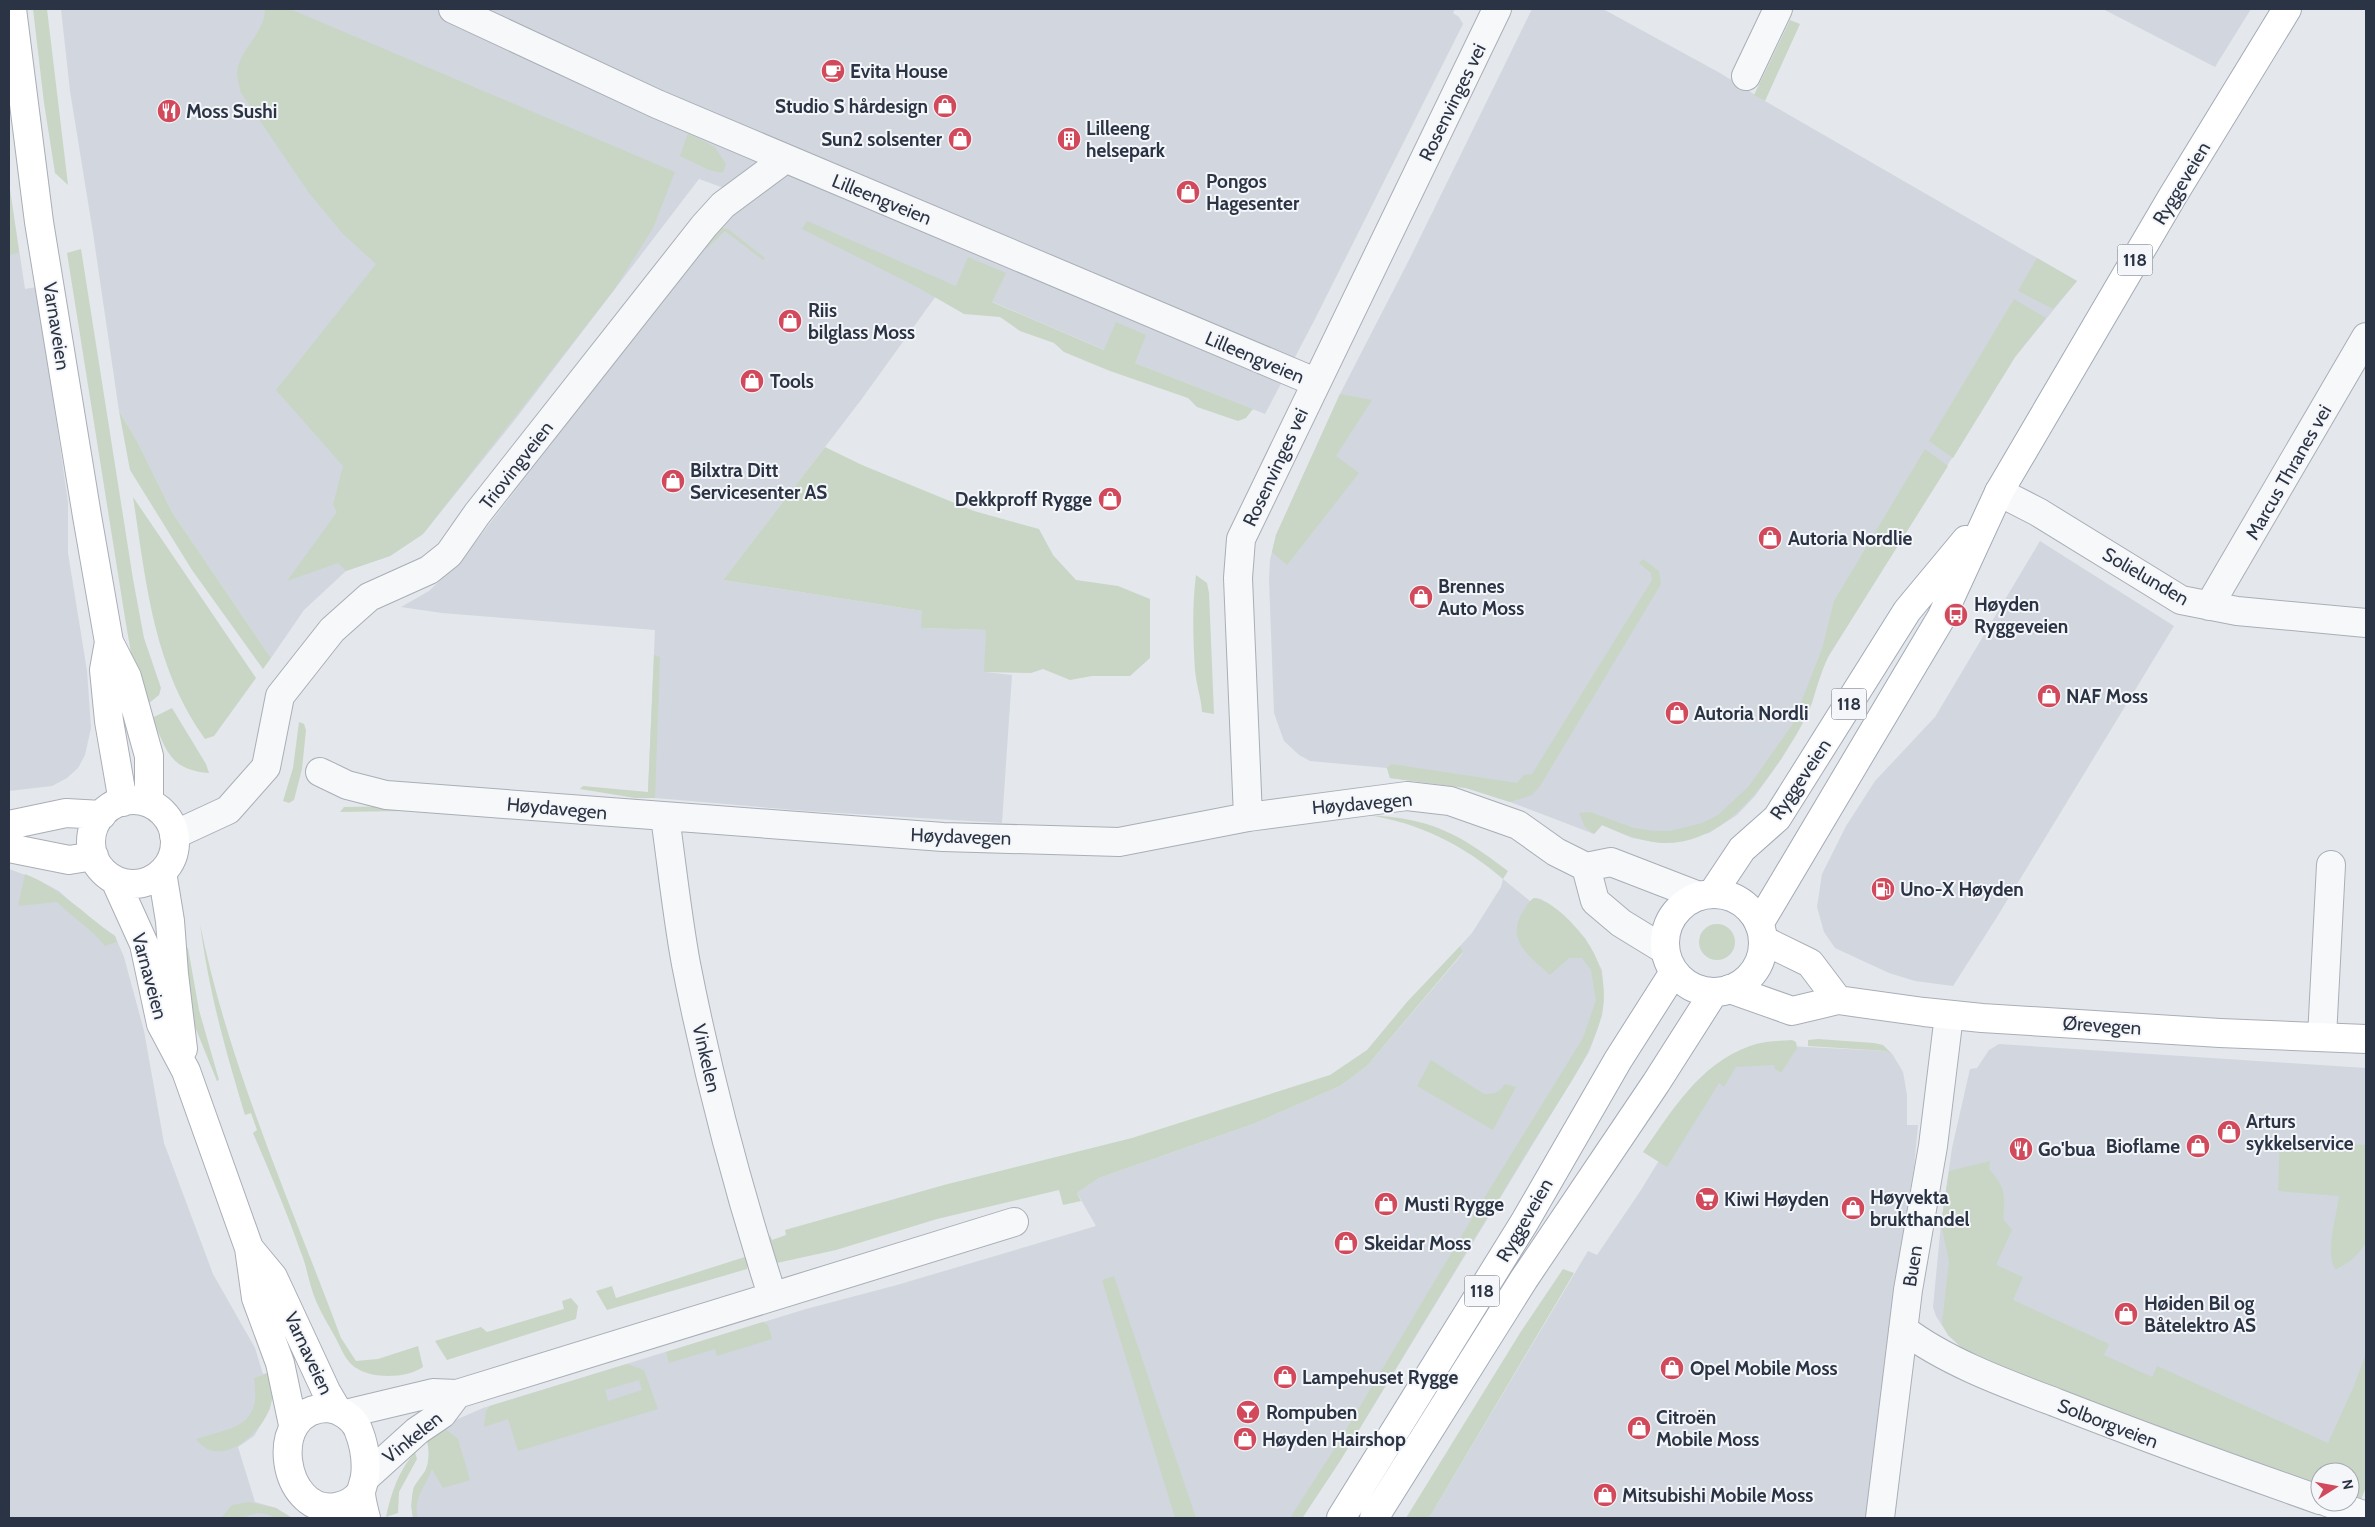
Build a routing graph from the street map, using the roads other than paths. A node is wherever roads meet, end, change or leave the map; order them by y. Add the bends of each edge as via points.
1 (12, 9) edge
2 (452, 9) edge
3 (1497, 9) edge
4 (1778, 9) edge
5 (2287, 9) edge
6 (1746, 76) dead end
7 (785, 159) junction
8 (2366, 337) edge
9 (1315, 382) junction
10 (1993, 503) junction
11 (2209, 606) junction
12 (2366, 624) edge
13 (320, 772) dead end
14 (124, 807) junction
15 (665, 817) junction
16 (1248, 817) junction
17 (9, 825) edge
18 (174, 835) junction
19 (9, 848) edge
20 (94, 856) junction
21 (2331, 864) dead end
22 (1586, 867) junction
23 (162, 872) junction
24 (115, 880) junction
25 (1705, 895) junction
26 (1761, 932) junction
27 (1670, 961) junction
28 (1722, 991) junction
29 (1838, 1000) junction
30 (1948, 1015) junction
31 (2322, 1038) junction
32 (2366, 1039) edge
33 (186, 1071) junction
34 (1014, 1222) dead end
35 (249, 1248) junction
36 (772, 1295) junction
37 (1895, 1344) junction
38 (457, 1394) junction
39 (340, 1411) junction
40 (293, 1425) junction
41 (364, 1496) edge
42 (2310, 1496) edge
43 (314, 1510) edge
44 (1341, 1518) edge
45 (1374, 1518) edge
46 (1880, 1518) edge

1 - 14 street, Varnaveien via 39,222 110,642 127,677 149,756
2 - 7 street, Lilleengveien
3 - 9 street, Rosenvinges vei
4 - 6 street
5 - 10 street, Ryggeveien / 118 via 2172,197
7 - 9 street, Lilleengveien
7 - 18 street, Triovingveien via 723,204 704,226 449,554 429,570 369,597 332,630 280,696 266,767 228,810
8 - 11 street, Marcus Thranes vei
9 - 16 street, Rosenvinges vei via 1241,538 1238,578
10 - 11 street, Solielunden via 2038,512 2181,600
10 - 25 street, Ryggeveien / 118 via 1907,611 1777,818 1742,849
10 - 26 street, Ryggeveien / 118 via 1941,618
11 - 12 street, Solielunden
13 - 15 street, Høydavegen via 348,785 386,795
14 - 17 street via 66,813
14 - 18 street via 165,815
14 - 20 street via 95,825 92,837
15 - 16 street, Høydavegen via 943,837 1120,842
15 - 36 street, Vinkelen via 686,964 711,1076 753,1238
16 - 22 street, Høydavegen via 1407,796 1450,801 1518,825 1556,852
18 - 23 street via 174,853
19 - 20 street via 69,860
20 - 24 street via 104,872
21 - 31 street
22 - 25 street via 1611,862
22 - 27 street via 1595,901
23 - 24 street via 140,884
23 - 33 street, Varnaveien
24 - 33 street, Varnaveien via 144,944 161,1024
25 - 26 street via 1727,895 1740,902 1752,911
25 - 27 street, 118 via 1684,904 1672,917 1666,932
26 - 28 street, 118 via 1761,956 1754,970 1743,982
26 - 29 street via 1810,963
27 - 28 street via 1685,983 1699,990
27 - 44 street, Ryggeveien / 118 via 1618,1060 1524,1223
28 - 29 street, Ørevegen via 1792,1011
28 - 45 street, Ryggeveien / 118 via 1524,1279
29 - 30 street, Ørevegen
30 - 31 street, Ørevegen
30 - 37 street, Buen via 1933,1146 1899,1290
31 - 32 street, Ørevegen
33 - 35 street, Varnaveien
34 - 36 street, Vinkelen
35 - 39 street, Varnaveien via 273,1277 326,1391
35 - 40 street, Varnaveien via 256,1298 280,1363
36 - 38 street, Vinkelen
37 - 42 street, Solborgveien via 1915,1338 1988,1376 2152,1441
37 - 46 street, Buen
38 - 39 street, Vinkelen via 433,1393
38 - 41 street, Vinkelen via 442,1414 416,1431
39 - 40 street, Varnaveien via 319,1408 307,1412
39 - 41 street, Varnaveien via 357,1426 364,1446
40 - 43 street, Varnaveien via 288,1448 290,1471
41 - 43 street, Varnaveien via 346,1506

